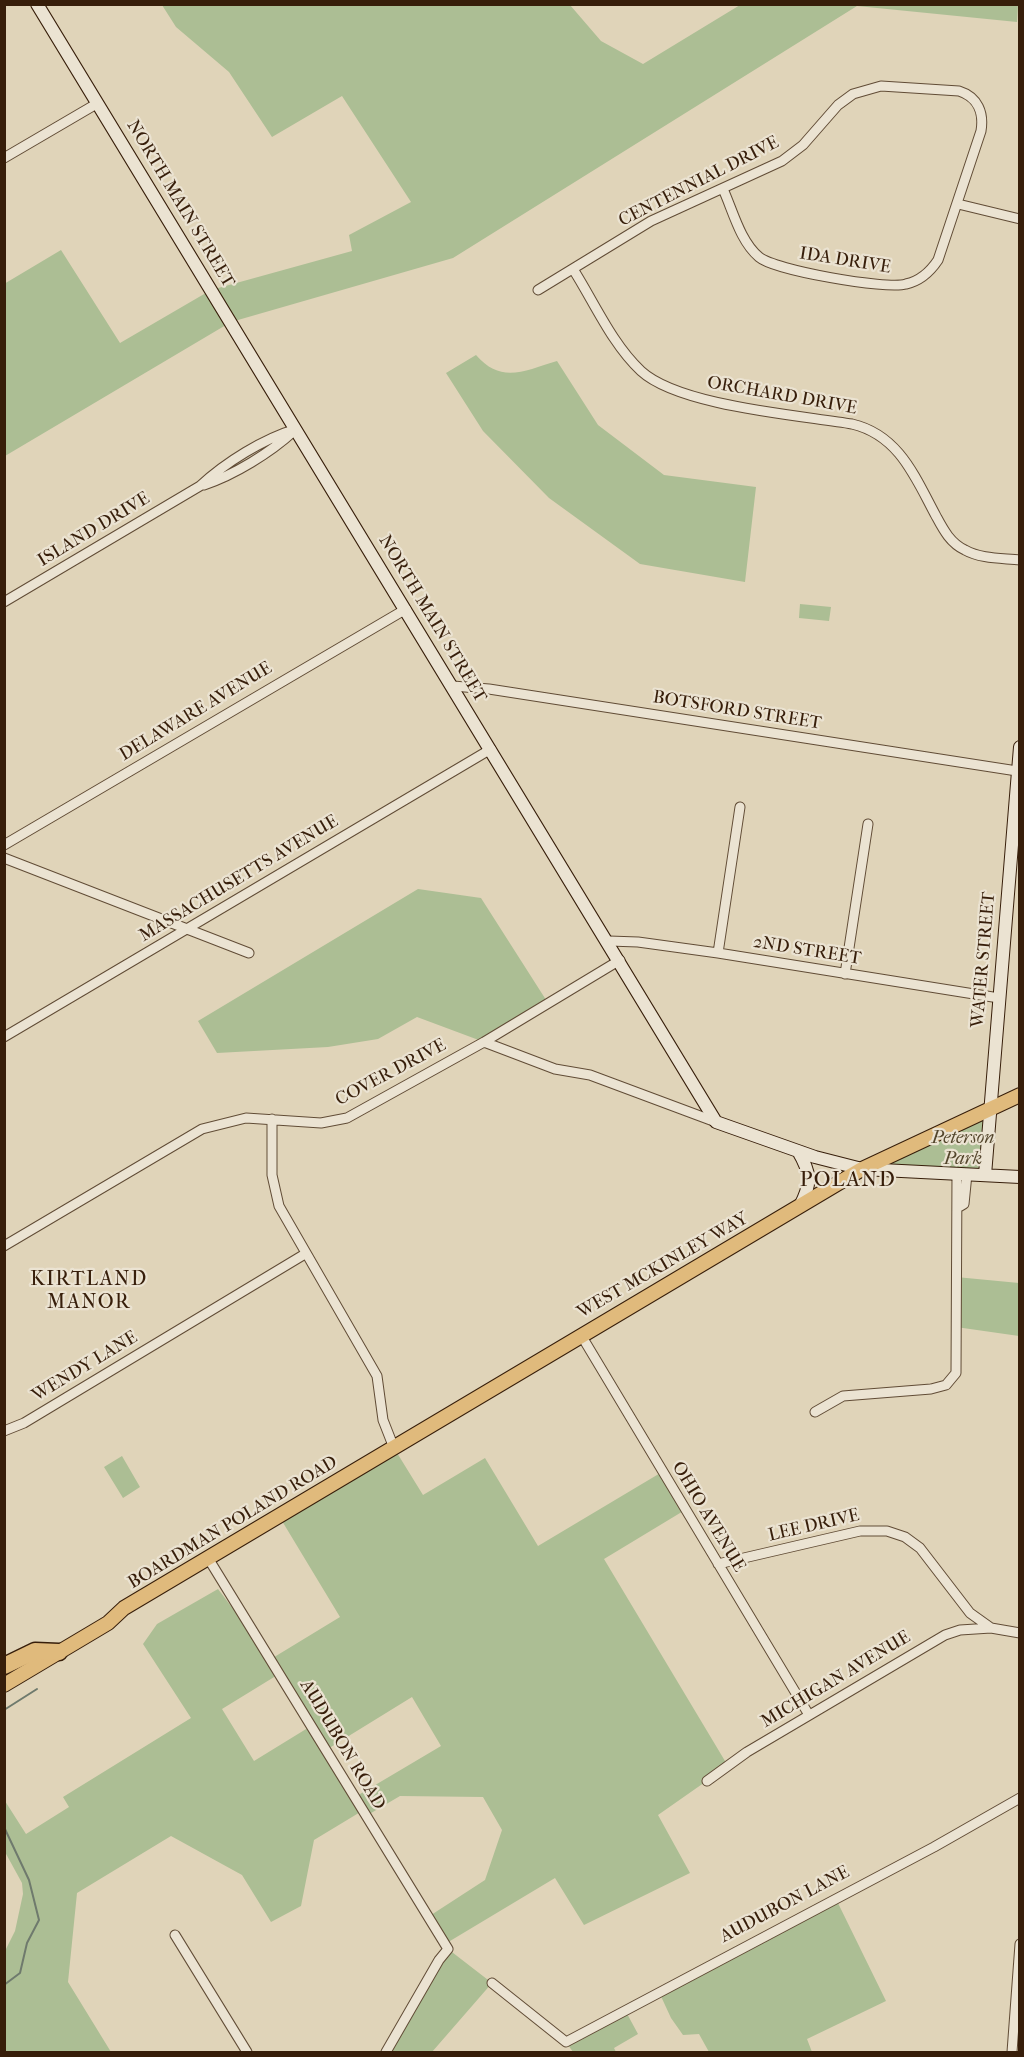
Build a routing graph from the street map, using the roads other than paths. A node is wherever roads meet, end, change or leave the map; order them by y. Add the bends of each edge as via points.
1 (37, 4) edge
2 (98, 103) junction
3 (4, 158) edge
4 (723, 189) junction
5 (958, 204) junction
6 (1020, 219) edge
7 (573, 268) junction
8 (538, 290) dead end
9 (296, 429) junction
10 (1020, 560) edge
11 (4, 602) edge
12 (406, 609) junction
13 (453, 686) junction
14 (1020, 747) edge
15 (490, 749) junction
16 (1017, 771) junction
17 (740, 807) dead end
18 (868, 824) dead end
19 (4, 845) edge
20 (4, 858) edge
21 (188, 928) junction
22 (609, 941) junction
23 (249, 953) dead end
24 (718, 953) junction
25 (620, 960) junction
26 (845, 974) junction
27 (999, 998) junction
28 (4, 1037) edge
29 (484, 1042) junction
30 (1020, 1095) edge
31 (990, 1109) junction
32 (272, 1119) junction
33 (716, 1122) junction
34 (798, 1151) junction
35 (862, 1169) junction
36 (962, 1174) junction
37 (985, 1175) junction
38 (1020, 1177) edge
39 (800, 1206) junction
40 (4, 1246) edge
41 (305, 1254) junction
42 (581, 1335) junction
43 (482, 1395) joint
44 (815, 1412) dead end
45 (4, 1431) edge
46 (394, 1448) junction
47 (208, 1558) junction
48 (718, 1564) junction
49 (991, 1628) junction
50 (1020, 1633) edge
51 (59, 1652) junction
52 (4, 1666) edge
53 (4, 1685) edge
54 (809, 1715) junction
55 (707, 1781) dead end
56 (1020, 1798) edge
57 (175, 1935) dead end
58 (1020, 1944) edge
59 (492, 1983) dead end
60 (247, 2052) edge
61 (386, 2052) edge
62 (1012, 2052) edge

1 - 2 main road, NORTH MAIN STREET
2 - 3 street
2 - 9 main road, NORTH MAIN STREET
4 - 5 street, IDA DRIVE via 749,247 769,264 891,286 915,281 934,267
4 - 5 street, CENTENNIAL DRIVE via 790,155 838,105 862,89 881,86 952,90 970,97 982,116
4 - 7 street, CENTENNIAL DRIVE via 651,221
5 - 6 street
7 - 8 street, CENTENNIAL DRIVE
7 - 10 street, ORCHARD DRIVE via 628,356 658,384 693,398 872,430 903,456 956,545 976,555
9 - 11 street, ISLAND DRIVE via 278,435
9 - 12 main road, NORTH MAIN STREET
12 - 13 main road, NORTH MAIN STREET
12 - 19 street, DELAWARE AVENUE
13 - 15 main road, NORTH MAIN STREET
13 - 16 street, BOTSFORD STREET via 507,691
14 - 16 main road, WATER STREET
15 - 21 street, MASSACHUSETTS AVENUE
15 - 22 main road, NORTH MAIN STREET
16 - 27 main road, WATER STREET
17 - 24 street
18 - 26 street
20 - 21 street
21 - 23 street
21 - 28 street, MASSACHUSETTS AVENUE
22 - 24 street, 2ND STREET
22 - 25 main road, NORTH MAIN STREET
24 - 26 street, 2ND STREET
25 - 29 street, COVER DRIVE
25 - 33 main road, NORTH MAIN STREET
26 - 27 street, 2ND STREET
27 - 31 main road, WATER STREET
29 - 32 street, COVER DRIVE via 346,1118 321,1123
29 - 33 street via 555,1069 590,1075
30 - 31 main road, WEST MCKINLEY WAY
31 - 35 main road, WEST MCKINLEY WAY
31 - 37 main road, WATER STREET
32 - 40 street, COVER DRIVE via 234,1120 202,1129
32 - 41 street via 270,1156 275,1191
33 - 34 main road
34 - 35 main road
34 - 39 main road via 811,1176
35 - 36 main road
35 - 39 main road, WEST MCKINLEY WAY
36 - 37 main road
36 - 44 street via 956,1202 956,1372 946,1385 843,1396
37 - 38 main road
39 - 42 main road, WEST MCKINLEY WAY
41 - 45 street, WENDY LANE via 24,1423
41 - 46 street via 377,1376 383,1420
42 - 43 main road, WEST MCKINLEY WAY
42 - 48 street, OHIO AVENUE
43 - 46 main road, BOARDMAN POLAND ROAD
46 - 47 main road, BOARDMAN POLAND ROAD
47 - 51 main road, BOARDMAN POLAND ROAD
47 - 61 street, AUDUBON ROAD via 448,1949
48 - 49 street, LEE DRIVE via 860,1531 887,1531 920,1548 963,1606
48 - 54 street, OHIO AVENUE
49 - 50 street, LEE DRIVE
49 - 54 street, MICHIGAN AVENUE via 945,1635
51 - 52 highway via 35,1651
51 - 53 main road, BOARDMAN POLAND ROAD
54 - 55 street, MICHIGAN AVENUE
56 - 59 street, AUDUBON LANE via 566,2042
57 - 60 street
58 - 62 street

